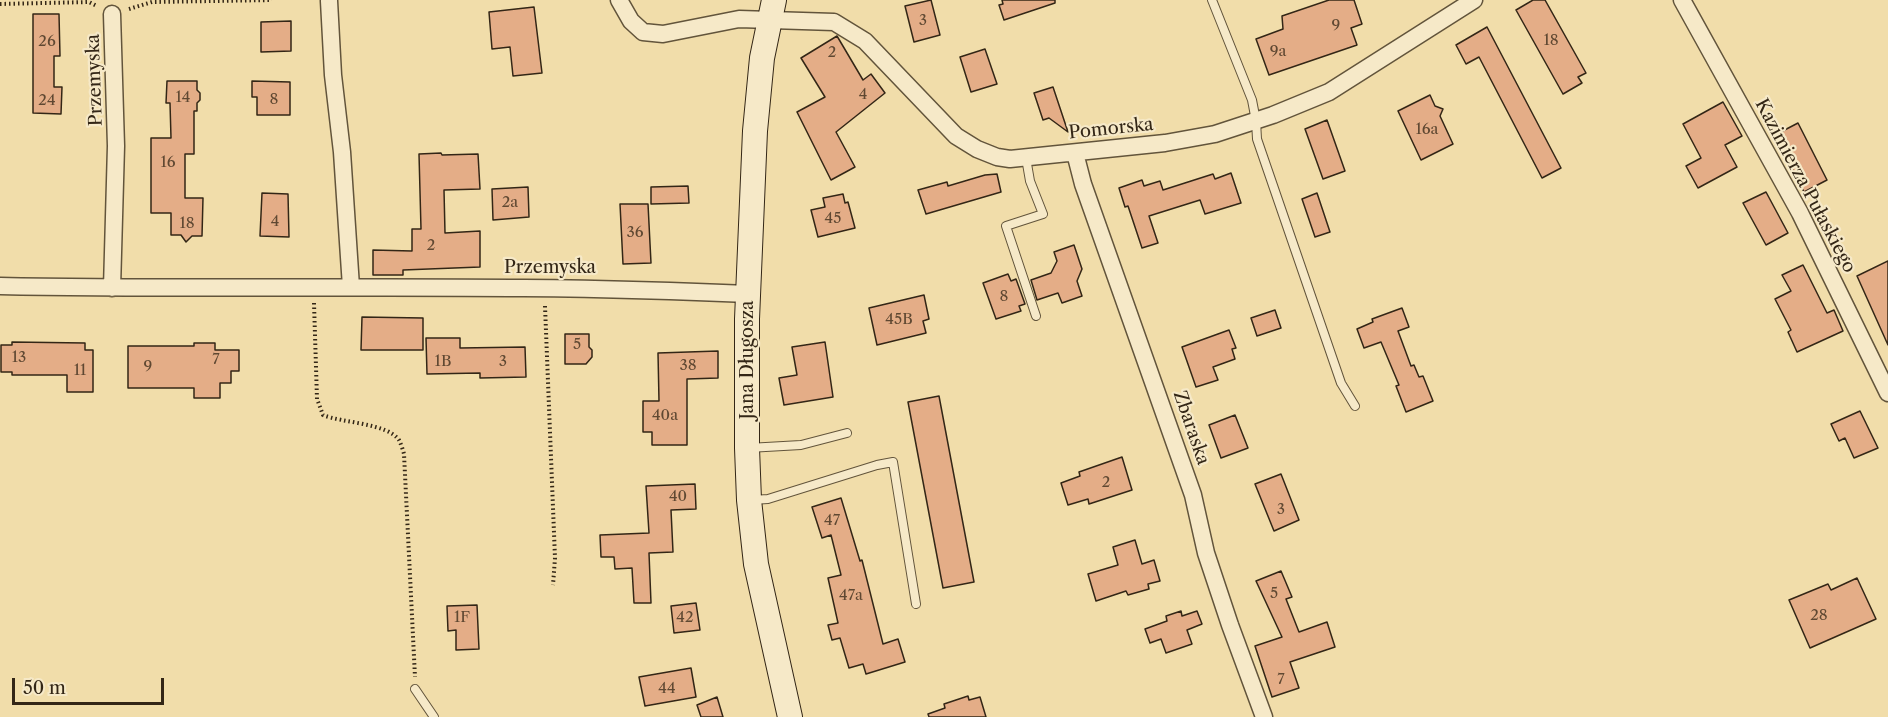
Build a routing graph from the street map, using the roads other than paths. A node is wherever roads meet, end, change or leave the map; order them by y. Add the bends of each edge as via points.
1 (619, 0) edge
2 (1212, 0) edge
3 (1474, 0) edge
4 (1682, 0) edge
5 (329, 1) edge
6 (772, 10) edge
7 (112, 14) road end
8 (1256, 121) junction
9 (1075, 153) junction
10 (1026, 158) junction
11 (0, 286) edge
12 (351, 287) junction
13 (112, 288) junction
14 (748, 294) junction
15 (1036, 316) dead end
16 (1888, 393) edge
17 (1354, 406) dead end
18 (847, 433) dead end
19 (747, 448) junction
20 (749, 500) junction
21 (916, 604) dead end
22 (415, 689) road end
23 (434, 717) edge
24 (790, 717) edge
25 (1264, 717) edge

1 - 6 street, Pomorska via 643,32 663,34
2 - 8 lane via 1252,100
3 - 8 street, Pomorska via 1329,92
4 - 16 street, Kazimierza Pułaskiego via 1800,213
5 - 12 street
6 - 10 street, Pomorska via 834,22 849,30 865,41 967,144 997,157
6 - 14 street, Jana Długosza via 762,58 755,131
7 - 13 street, Przemyska via 116,146
8 - 9 street, Pomorska via 1205,136
8 - 17 lane via 1257,139 1341,382
9 - 10 street, Pomorska
9 - 25 street, Zbaraska via 1193,495 1206,553
10 - 15 lane via 1043,214 1006,226
11 - 13 street, Przemyska
12 - 13 street, Przemyska
12 - 14 street, Przemyska via 613,288
14 - 19 street, Jana Długosza
18 - 19 lane via 801,445
19 - 20 street, Jana Długosza
20 - 21 lane via 768,499 892,462
20 - 24 street, Jana Długosza via 756,564
22 - 23 lane

